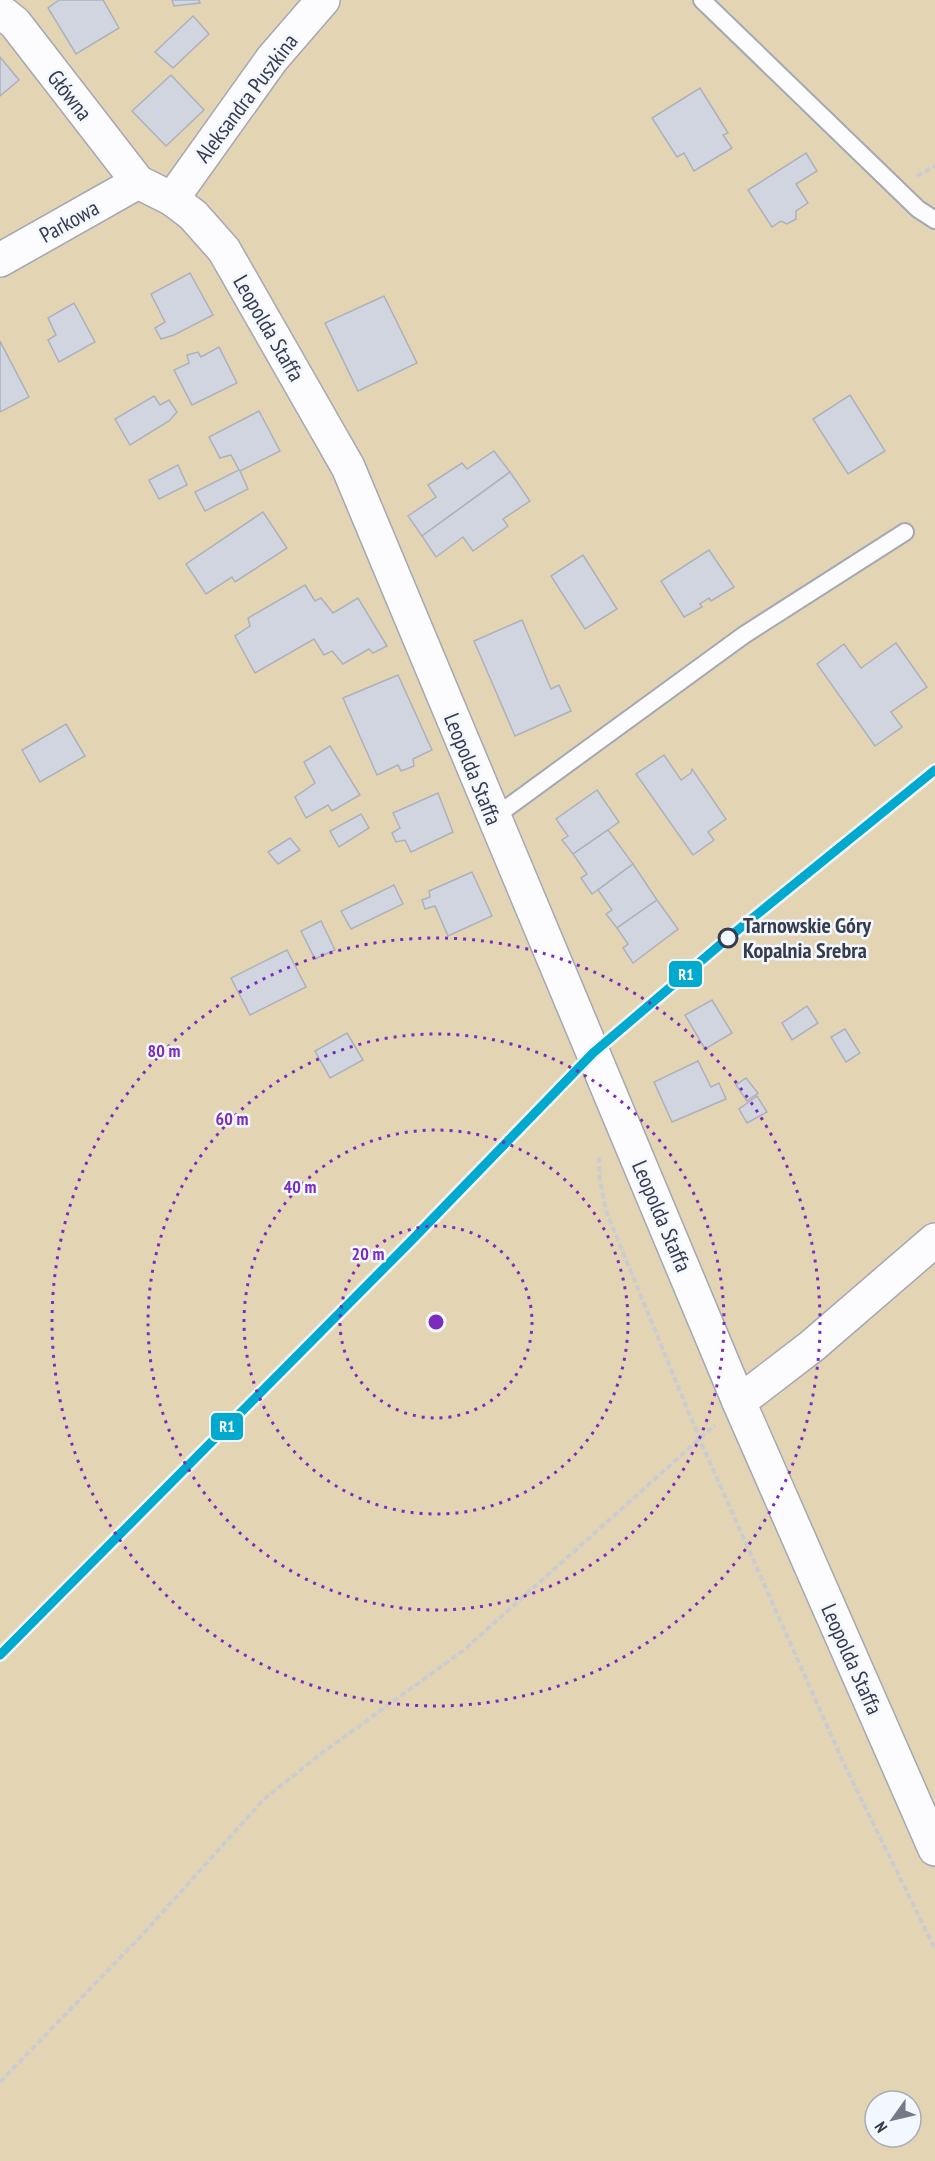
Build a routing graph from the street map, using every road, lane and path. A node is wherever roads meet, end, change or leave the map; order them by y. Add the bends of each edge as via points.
1 (323, 0) edge
2 (702, 0) edge
3 (0, 11) edge
4 (138, 182) junction
5 (172, 199) junction
6 (935, 220) edge
7 (0, 260) edge
8 (905, 532) dead end
9 (493, 818) junction
10 (623, 1122) junction
11 (935, 1240) edge
12 (740, 1402) junction
13 (700, 1440) junction
14 (935, 1849) edge
15 (935, 1949) edge
16 (0, 2082) edge

1 - 5 street, Aleksandra Puszkina via 272,59
2 - 6 lane via 918,209
3 - 4 street, Główna via 15,23
4 - 5 street, Leopolda Staffa
4 - 7 street, Parkowa
5 - 9 street, Leopolda Staffa via 193,215 224,250 348,467
8 - 9 lane via 744,635
9 - 10 street, Leopolda Staffa
10 - 12 street, Leopolda Staffa
10 - 13 path via 606,1129 599,1140 599,1175 606,1211
11 - 12 street
12 - 13 path
12 - 14 street, Leopolda Staffa
13 - 15 path via 844,1764
13 - 16 path via 464,1650 264,1799 144,1933

